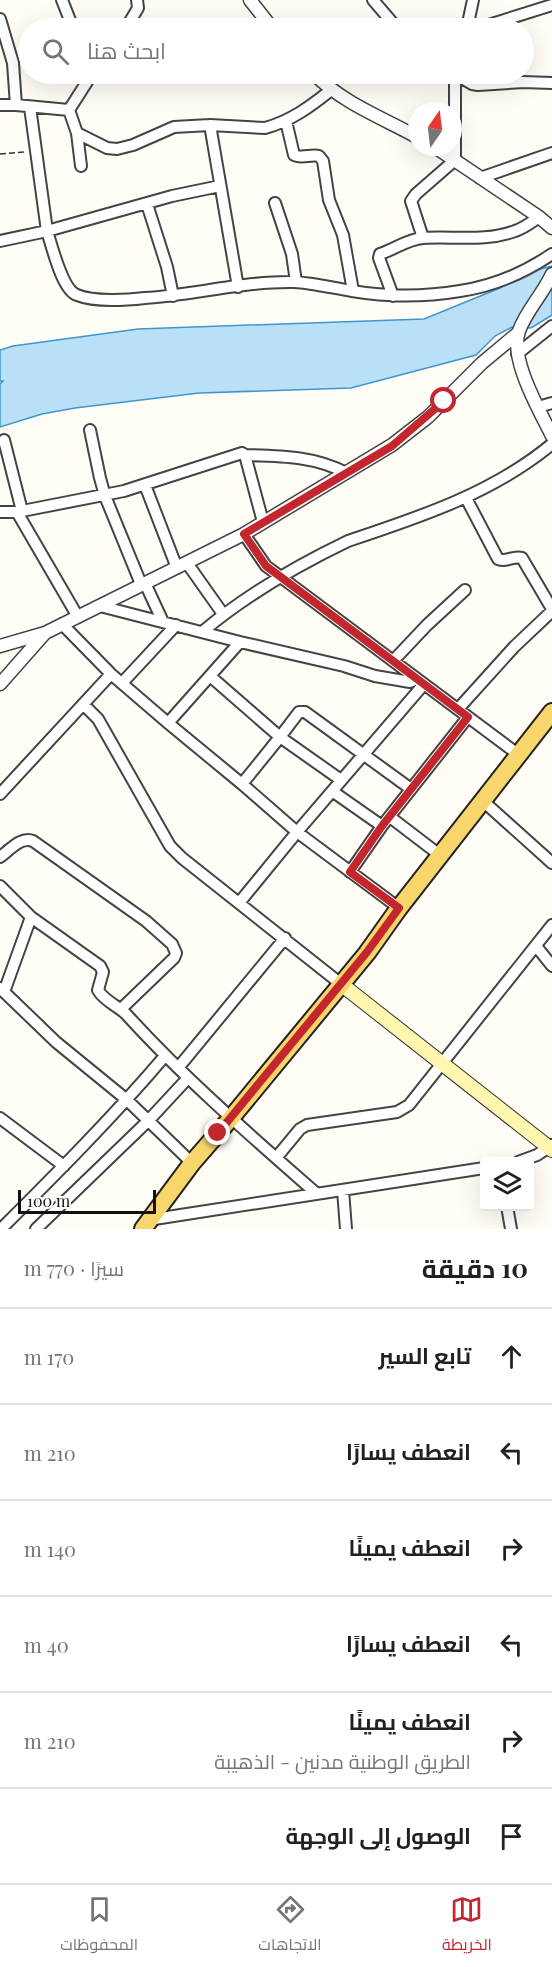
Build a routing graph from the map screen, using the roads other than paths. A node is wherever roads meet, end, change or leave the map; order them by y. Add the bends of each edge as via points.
1 (62, 0) edge
2 (137, 0) edge
3 (250, 0) edge
4 (373, 0) edge
5 (473, 0) edge
6 (552, 5) edge
7 (69, 18) edge
8 (132, 18) edge
9 (261, 18) edge
10 (388, 18) edge
11 (469, 18) edge
12 (511, 18) edge
13 (0, 19) edge
14 (534, 82) edge
15 (552, 83) edge
16 (86, 84) edge
17 (325, 84) edge
18 (455, 84) edge
19 (472, 84) edge
20 (493, 84) edge
21 (331, 90) junction
22 (0, 105) edge
23 (16, 105) junction
24 (30, 107) junction
25 (69, 110) junction
26 (286, 121) junction
27 (210, 125) junction
28 (77, 133) junction
29 (408, 133) edge
30 (552, 153) edge
31 (449, 156) edge
32 (455, 160) junction
33 (81, 166) dead end
34 (480, 178) junction
35 (220, 186) junction
36 (275, 203) dead end
37 (147, 204) junction
38 (539, 217) junction
39 (552, 228) edge
40 (47, 231) junction
41 (423, 238) junction
42 (0, 241) edge
43 (552, 254) edge
44 (552, 274) edge
45 (296, 282) junction
46 (238, 287) junction
47 (353, 291) junction
48 (173, 296) junction
49 (393, 296) junction
50 (552, 326) edge
51 (518, 333) junction
52 (518, 354) junction
53 (552, 403) edge
54 (538, 407) junction
55 (90, 430) dead end
56 (552, 436) edge
57 (4, 440) dead end
58 (552, 444) edge
59 (245, 455) junction
60 (346, 473) junction
61 (146, 485) junction
62 (105, 496) junction
63 (466, 498) junction
64 (20, 511) junction
65 (0, 512) edge
66 (263, 522) junction
67 (244, 534) junction
68 (182, 565) junction
69 (280, 576) junction
70 (143, 584) junction
71 (465, 590) dead end
72 (100, 606) junction
73 (552, 610) edge
74 (224, 614) junction
75 (78, 616) junction
76 (163, 622) junction
77 (62, 624) junction
78 (176, 625) junction
79 (202, 632) junction
80 (45, 633) junction
81 (240, 642) junction
82 (0, 646) edge
83 (393, 661) junction
84 (111, 674) junction
85 (210, 676) junction
86 (421, 681) junction
87 (122, 683) junction
88 (0, 684) edge
89 (83, 705) junction
90 (458, 709) junction
91 (552, 712) edge
92 (468, 717) junction
93 (168, 723) junction
94 (280, 737) junction
95 (362, 755) junction
96 (519, 755) junction
97 (341, 780) junction
98 (242, 784) junction
99 (411, 789) junction
100 (332, 791) junction
101 (0, 794) edge
102 (483, 801) junction
103 (390, 817) junction
104 (382, 826) junction
105 (297, 832) junction
106 (441, 856) junction
107 (0, 857) edge
108 (552, 863) edge
109 (350, 872) junction
110 (0, 886) edge
111 (239, 903) junction
112 (399, 908) junction
113 (31, 917) junction
114 (552, 925) edge
115 (285, 938) junction
116 (536, 946) junction
117 (552, 966) edge
118 (341, 984) junction
119 (2, 990) edge
120 (121, 1009) junction
121 (164, 1057) junction
122 (441, 1063) junction
123 (178, 1068) junction
124 (187, 1079) junction
125 (128, 1100) junction
126 (0, 1118) edge
127 (231, 1118) junction
128 (149, 1120) junction
129 (551, 1148) edge
130 (531, 1157) edge
131 (276, 1158) junction
132 (192, 1162) junction
133 (64, 1166) junction
134 (480, 1169) edge
135 (343, 1190) junction
136 (317, 1194) junction
137 (508, 1211) edge
138 (145, 1224) edge
139 (1, 1229) edge
140 (36, 1229) edge
141 (346, 1229) edge
142 (512, 1229) edge

1 - 7 street
2 - 8 street via 138,8
3 - 9 street
4 - 10 street
5 - 11 street
6 - 12 street
13 - 23 street via 13,63
14 - 15 street
16 - 25 street
17 - 21 street
18 - 32 street
19 - 20 street
21 - 26 street
21 - 29 street
22 - 23 street
23 - 24 street
24 - 25 street
24 - 40 street
25 - 28 street
26 - 27 street via 265,128
26 - 47 street via 294,155 316,155 323,161
27 - 28 street via 174,127 117,149
27 - 35 street
28 - 33 street
30 - 34 street
31 - 32 street
32 - 34 street
32 - 41 street via 413,198
34 - 38 street
35 - 37 street
35 - 46 street
36 - 45 street via 292,254
37 - 40 street
37 - 48 street
38 - 39 street
38 - 41 street via 516,231 500,235
40 - 42 street
40 - 48 street via 68,288 78,296
41 - 49 street via 379,255
43 - 49 street via 490,286 432,295
44 - 51 street
45 - 46 street
45 - 47 street
46 - 48 street
47 - 49 street
50 - 52 street
51 - 52 street
51 - 60 street via 408,434
52 - 54 street
53 - 54 street
54 - 56 street
55 - 62 street
57 - 64 street
58 - 63 street via 531,461
59 - 60 street via 323,462
59 - 61 street via 238,453
59 - 66 street
60 - 66 street
61 - 62 street
61 - 68 street
62 - 64 street
62 - 70 street
63 - 69 street via 348,540
63 - 73 street via 498,559 522,558
64 - 65 street
64 - 75 street
66 - 67 street
67 - 68 street
67 - 69 street via 266,566
68 - 70 street
68 - 74 street
69 - 74 street
69 - 83 street
70 - 72 street
70 - 76 street
71 - 83 street
72 - 75 street
72 - 76 street
73 - 90 street
74 - 79 street
75 - 77 street
76 - 78 street
77 - 80 street
77 - 84 street
78 - 79 street
78 - 87 street
79 - 81 street
80 - 82 street
80 - 88 street
81 - 85 street
81 - 86 street via 397,680
83 - 86 street
84 - 87 street
84 - 89 street
85 - 93 street
85 - 94 street
86 - 90 street
86 - 95 street
87 - 93 street
89 - 101 street
89 - 111 street via 98,719 170,846
90 - 92 street
91 - 96 main road
92 - 96 street
92 - 99 street
93 - 98 street
94 - 95 street via 302,711
94 - 97 street
94 - 98 street
95 - 97 street
95 - 99 street
96 - 102 main road
97 - 100 street
98 - 105 street
99 - 103 street
100 - 104 street
100 - 105 street
102 - 106 main road
102 - 108 street
103 - 104 street
103 - 106 street
104 - 109 street
105 - 109 street
105 - 111 street
106 - 112 main road
107 - 120 street via 22,840 33,841 172,944 174,958
109 - 112 street
110 - 113 street
111 - 115 street
112 - 118 main road
113 - 119 street
113 - 120 street via 100,966 103,972 98,990
114 - 116 street
115 - 118 street
115 - 123 street
116 - 117 street
116 - 122 street
118 - 122 main road
118 - 127 main road
119 - 125 street via 56,1042
120 - 121 street
121 - 123 street
121 - 125 street
122 - 129 main road
122 - 131 street via 404,1109 308,1125
123 - 124 street
124 - 127 street
124 - 128 street
125 - 128 street
125 - 133 street
126 - 133 street
127 - 131 street
127 - 132 main road
128 - 132 street
128 - 140 street
129 - 130 street
131 - 136 street
132 - 138 main road
133 - 139 street
134 - 135 street
135 - 136 street
135 - 141 street
136 - 138 street
137 - 142 street

